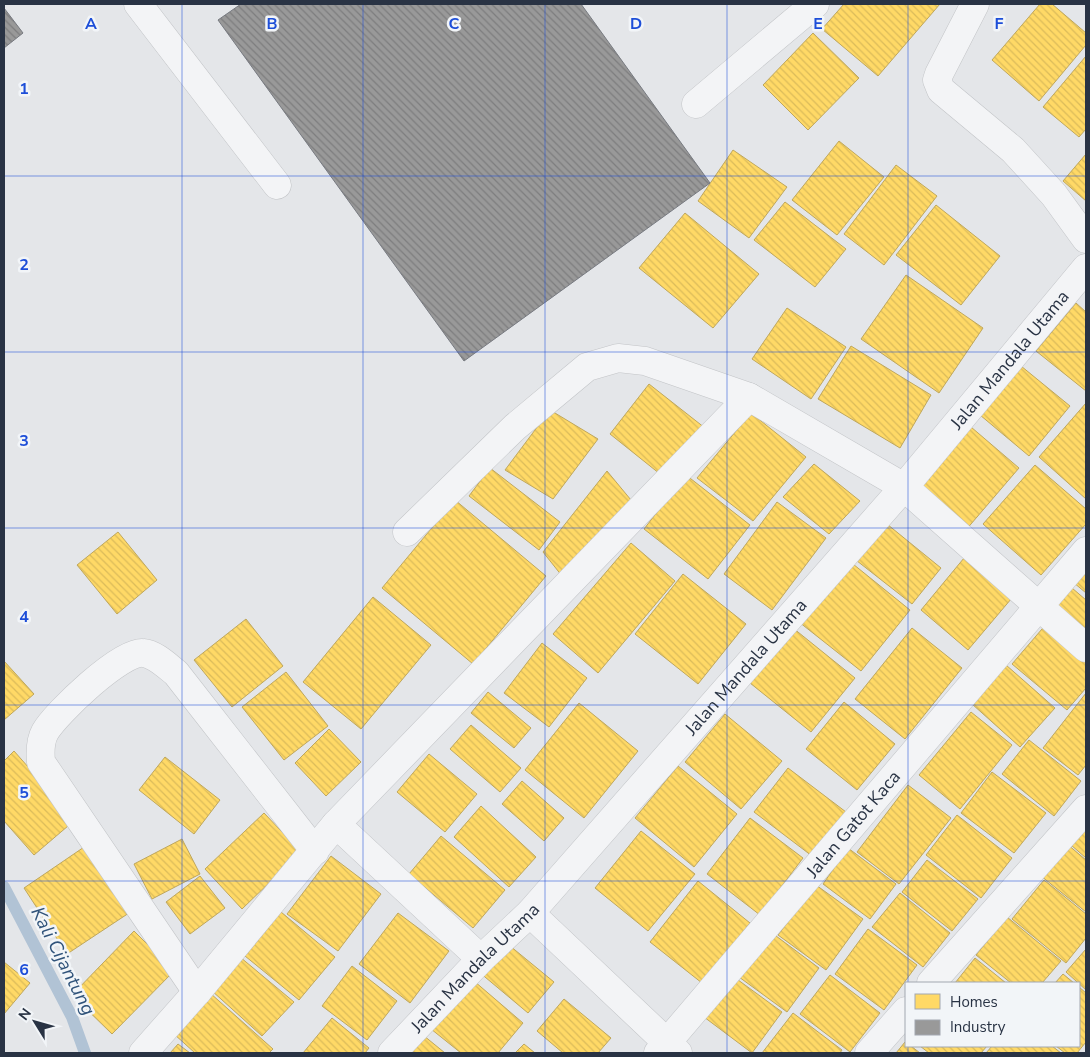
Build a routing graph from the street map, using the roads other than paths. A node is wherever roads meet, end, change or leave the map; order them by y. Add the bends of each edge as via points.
1 (138, 4) edge
2 (815, 4) edge
3 (975, 4) edge
4 (696, 104) dead end
5 (277, 186) dead end
6 (1086, 239) edge
7 (1086, 268) edge
8 (749, 397) junction
9 (904, 487) junction
10 (407, 532) dead end
11 (1086, 551) edge
12 (1038, 606) junction
13 (1086, 648) edge
14 (1086, 809) edge
15 (336, 824) junction
16 (314, 851) junction
17 (530, 913) junction
18 (482, 959) junction
19 (932, 982) edge
20 (197, 992) junction
21 (905, 1012) edge
22 (668, 1050) edge
23 (143, 1053) edge
24 (392, 1053) edge
25 (869, 1053) edge

1 - 5 street
2 - 4 street
3 - 6 street via 942,66 937,80 941,90 1013,150 1054,195
7 - 9 street, Jalan Mandala Utama
8 - 9 street
8 - 10 street via 645,361 618,358 587,367 515,427
8 - 15 street
9 - 12 street
9 - 17 street, Jalan Mandala Utama
11 - 12 street, Jalan Gatot Kaca
12 - 13 street
12 - 22 street, Jalan Gatot Kaca
14 - 19 street
15 - 16 street
15 - 18 street
16 - 20 street
16 - 20 street via 176,673 153,657 134,654 72,699 56,716 40,743 41,762
17 - 18 street, Jalan Mandala Utama
17 - 22 street
18 - 24 street, Jalan Mandala Utama
20 - 23 street
21 - 25 street

